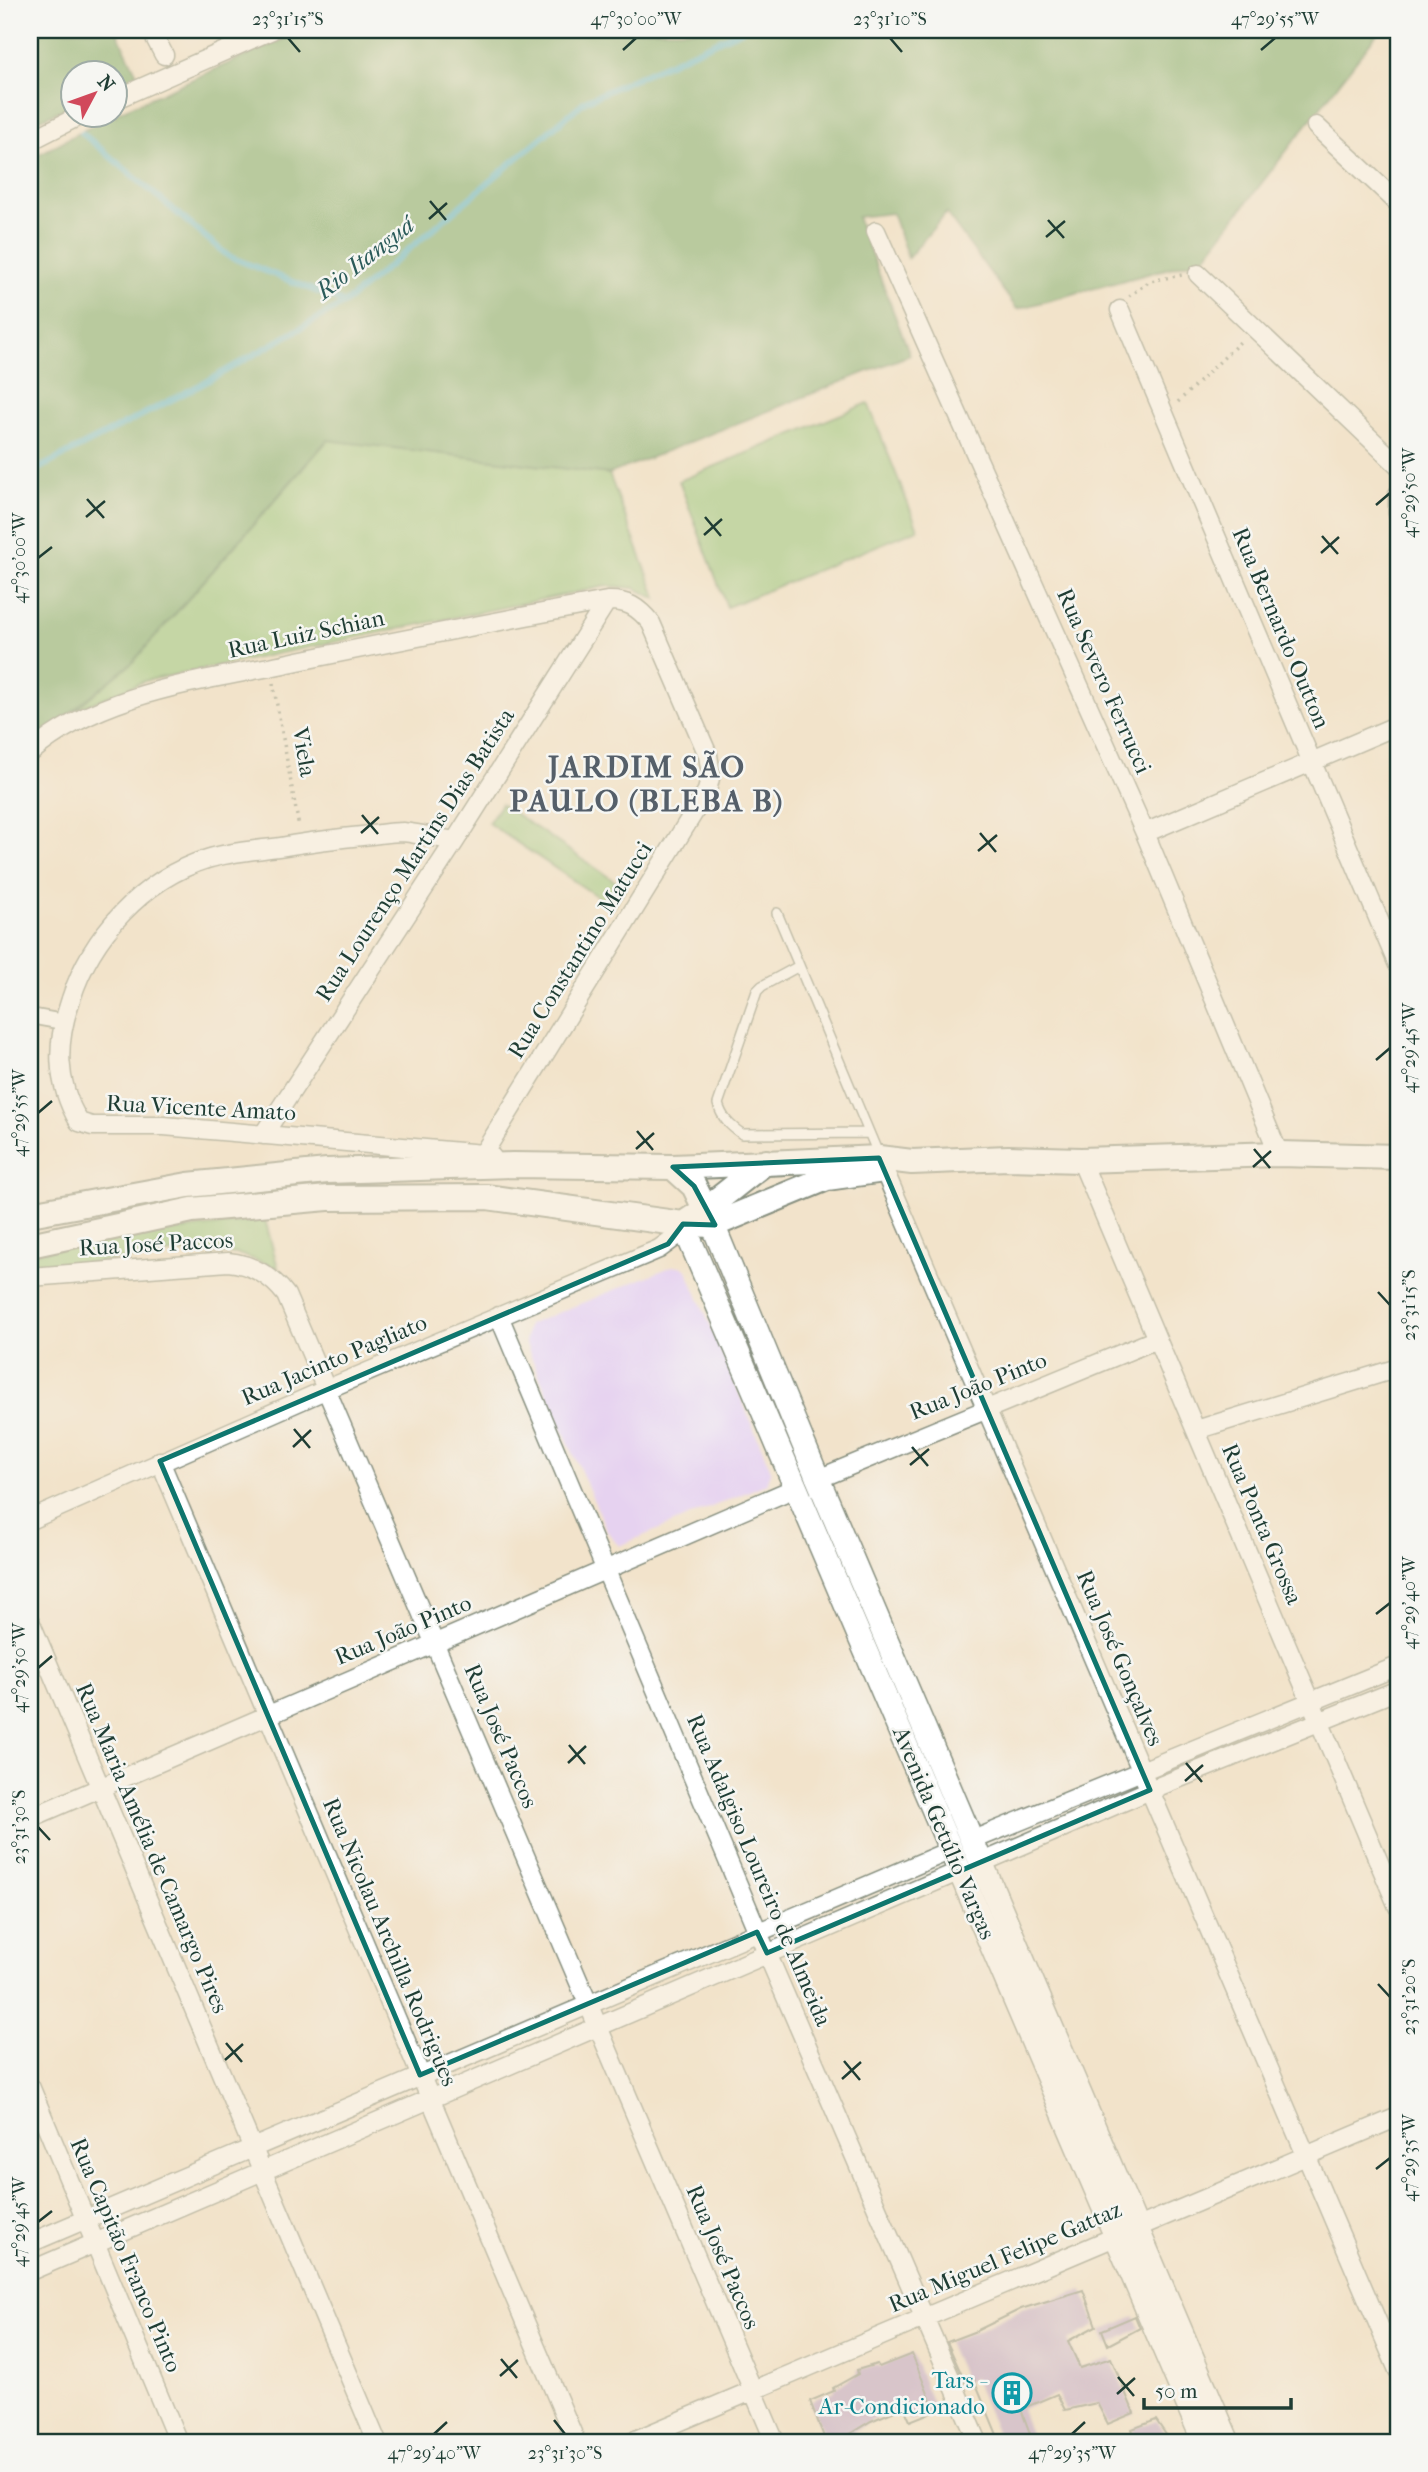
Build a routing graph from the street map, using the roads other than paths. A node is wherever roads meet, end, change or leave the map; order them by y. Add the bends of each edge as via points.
1 (151, 30) edge
2 (272, 30) edge
3 (164, 55) dead end
4 (130, 93) edge
5 (60, 126) edge
6 (1316, 126) dead end
7 (30, 141) edge
8 (1398, 203) edge
9 (876, 231) dead end
10 (1198, 274) road end
11 (1120, 310) road end
12 (1398, 465) edge
13 (1398, 494) edge
14 (1398, 514) edge
15 (607, 601) junction
16 (1398, 725) edge
17 (30, 753) edge
18 (1312, 762) junction
19 (1145, 833) junction
20 (455, 841) junction
21 (778, 913) dead end
22 (1398, 965) edge
23 (799, 966) junction
24 (30, 1016) edge
25 (63, 1022) junction
26 (869, 1133) junction
27 (263, 1135) junction
28 (483, 1154) junction
29 (1279, 1154) junction
30 (439, 1159) junction
31 (1082, 1160) junction
32 (1397, 1160) edge
33 (766, 1162) junction
34 (882, 1164) junction
35 (512, 1165) junction
36 (673, 1167) junction
37 (30, 1214) edge
38 (710, 1218) junction
39 (654, 1219) junction
40 (683, 1224) junction
41 (30, 1245) edge
42 (659, 1250) junction
43 (30, 1277) edge
44 (499, 1316) junction
45 (1157, 1339) junction
46 (1398, 1368) edge
47 (325, 1390) junction
48 (987, 1409) junction
49 (1196, 1430) junction
50 (160, 1461) junction
51 (818, 1479) junction
52 (795, 1488) junction
53 (30, 1520) edge
54 (607, 1569) junction
55 (30, 1621) edge
56 (435, 1642) junction
57 (1398, 1666) edge
58 (1398, 1690) edge
59 (1311, 1701) junction
60 (268, 1716) junction
61 (1319, 1720) junction
62 (1142, 1771) junction
63 (100, 1788) junction
64 (1150, 1790) junction
65 (30, 1818) edge
66 (973, 1840) junction
67 (956, 1860) junction
68 (983, 1862) junction
69 (1398, 1907) edge
70 (758, 1932) junction
71 (767, 1954) junction
72 (587, 2004) junction
73 (597, 2027) junction
74 (420, 2075) junction
75 (30, 2086) edge
76 (430, 2098) junction
77 (1398, 2117) edge
78 (252, 2147) junction
79 (1307, 2156) junction
80 (262, 2171) junction
81 (84, 2219) junction
82 (1126, 2232) junction
83 (30, 2243) edge
84 (94, 2243) junction
85 (30, 2271) edge
86 (925, 2318) junction
87 (1398, 2370) edge
88 (755, 2390) junction
89 (178, 2442) edge
90 (377, 2442) edge
91 (576, 2442) edge
92 (631, 2442) edge
93 (775, 2442) edge
94 (978, 2442) edge
95 (1204, 2442) edge
96 (1228, 2442) edge

1 - 3 street
2 - 4 street
5 - 7 street
6 - 8 street
9 - 19 street, Rua Severo Ferrucci
10 - 12 street
11 - 18 street, Rua Bernardo Outton
13 - 14 street
15 - 17 street, Rua Luiz Schian via 187,684 103,708
15 - 20 street, Rua Lourenço Martins Dias Batista
15 - 28 street, Rua Constantino Matucci via 631,604 651,623 708,755 711,774 707,792
16 - 18 street
18 - 19 street
18 - 22 street, Rua Bernardo Outton
19 - 29 street, Rua Severo Ferrucci
20 - 25 street, Rua Vicente Amato via 401,832 207,859 160,881 121,914 94,947
20 - 27 street, Rua Lourenço Martins Dias Batista
21 - 23 lane
23 - 26 lane
23 - 26 lane via 757,991 718,1104 721,1114 742,1134
24 - 25 street
25 - 27 street, Rua Vicente Amato via 61,1081 79,1122
26 - 34 lane
27 - 30 street, Rua Vicente Amato
28 - 30 street, Rua Vicente Amato
28 - 35 street, Rua Vicente Amato
29 - 31 main road
29 - 32 main road
30 - 35 main road
30 - 37 main road via 188,1185
31 - 34 main road
31 - 45 street, Rua Ponta Grossa
33 - 34 main road
33 - 36 main road
33 - 38 main road via 725,1192
34 - 38 main road
34 - 48 street, Rua José Gonçalves
35 - 36 main road
36 - 38 main road via 694,1186
38 - 40 main road
38 - 51 street, Avenida Getúlio Vargas
39 - 40 main road
39 - 41 main road via 487,1196 328,1198 192,1210
39 - 42 street via 663,1230
40 - 42 street, Rua Jacinto Pagliato
40 - 52 street, Avenida Getúlio Vargas
42 - 44 street, Rua Jacinto Pagliato
43 - 47 street, Rua José Paccos via 228,1262 247,1266 271,1278 286,1296
44 - 47 street, Rua Jacinto Pagliato
44 - 54 street, Rua Adalgiso Loureiro de Almeida
45 - 48 street, Rua João Pinto
45 - 49 street, Rua Ponta Grossa
46 - 49 street
47 - 50 street, Rua Jacinto Pagliato
47 - 56 street, Rua José Paccos
48 - 51 street, Rua João Pinto
48 - 62 street, Rua José Gonçalves
49 - 59 street, Rua Ponta Grossa
50 - 53 street, Rua Jacinto Pagliato
50 - 60 street, Rua Nicolau Archilla Rodrigues
51 - 52 street
51 - 66 street, Avenida Getúlio Vargas
52 - 54 street, Rua João Pinto
52 - 67 street, Avenida Getúlio Vargas
54 - 56 street, Rua João Pinto
54 - 70 street, Rua Adalgiso Loureiro de Almeida
55 - 63 street, Rua Maria Amélia de Camargo Pires
56 - 60 street, Rua João Pinto
56 - 72 street, Rua José Paccos
57 - 59 street
58 - 61 street
59 - 61 street, Rua Ponta Grossa
59 - 62 street
60 - 63 street, Rua João Pinto
60 - 74 street, Rua Nicolau Archilla Rodrigues
61 - 64 street
61 - 69 street, Rua Ponta Grossa
62 - 64 street, Rua José Gonçalves
62 - 66 street
63 - 65 street, Rua João Pinto
63 - 78 street, Rua Maria Amélia de Camargo Pires
64 - 68 street
64 - 79 street, Rua José Gonçalves
66 - 67 street
66 - 68 street, Avenida Getúlio Vargas
67 - 68 street
67 - 70 street
67 - 71 street
67 - 82 street, Avenida Getúlio Vargas
68 - 82 street, Avenida Getúlio Vargas
70 - 71 street, Rua Adalgiso Loureiro de Almeida
70 - 72 street
71 - 73 street
71 - 86 street, Rua Adalgiso Loureiro de Almeida
72 - 73 street, Rua José Paccos
72 - 74 street
73 - 76 street
73 - 88 street, Rua José Paccos
74 - 76 street, Rua Nicolau Archilla Rodrigues
74 - 78 street
75 - 81 street, Rua Capitão Franco Pinto
76 - 80 street
76 - 91 street, Rua Nicolau Archilla Rodrigues
77 - 79 street, Rua Miguel Felipe Gattaz
78 - 80 street, Rua Maria Amélia de Camargo Pires
78 - 81 street
79 - 82 street, Rua Miguel Felipe Gattaz
79 - 87 street, Rua José Gonçalves
80 - 84 street
80 - 90 street, Rua Maria Amélia de Camargo Pires
81 - 83 street
81 - 84 street, Rua Capitão Franco Pinto
82 - 86 street, Rua Miguel Felipe Gattaz
82 - 95 street, Avenida Getúlio Vargas
82 - 96 street, Avenida Getúlio Vargas
84 - 85 street
84 - 89 street, Rua Capitão Franco Pinto
86 - 88 street, Rua Miguel Felipe Gattaz
86 - 94 street, Rua Adalgiso Loureiro de Almeida
88 - 92 street, Rua Miguel Felipe Gattaz
88 - 93 street, Rua José Paccos

